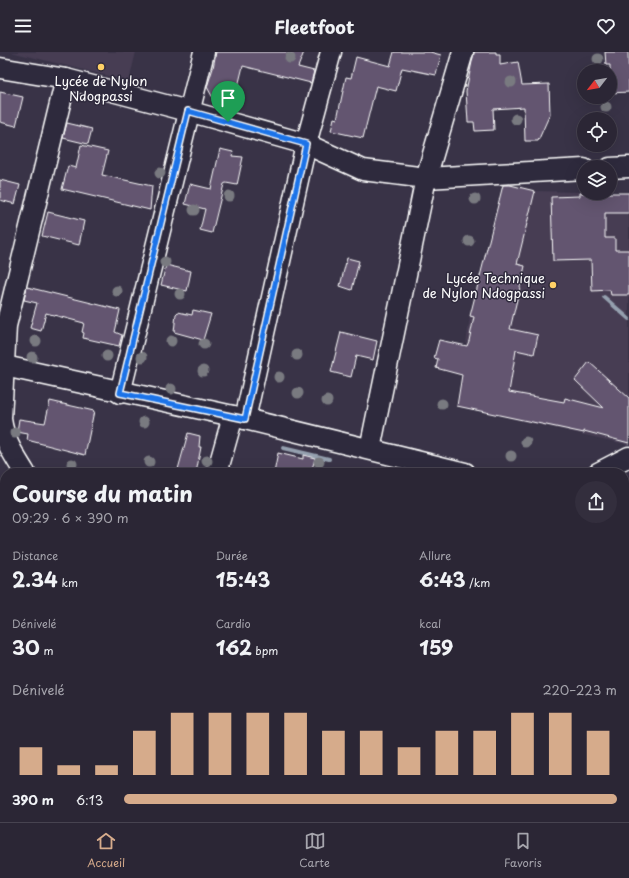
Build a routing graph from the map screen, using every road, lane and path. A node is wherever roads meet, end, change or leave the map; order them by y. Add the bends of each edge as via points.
1 (204, 52) edge
2 (331, 52) edge
3 (463, 52) edge
4 (0, 68) edge
5 (66, 79) junction
6 (188, 111) junction
7 (306, 144) junction
8 (629, 167) edge
9 (617, 168) edge
10 (577, 169) edge
11 (426, 178) junction
12 (2, 366) edge
13 (120, 393) junction
14 (239, 418) junction
15 (370, 449) junction
16 (629, 457) edge
17 (22, 468) edge
18 (219, 468) edge
19 (445, 468) edge
20 (608, 468) edge

1 - 6 street
2 - 7 street
3 - 11 street
4 - 5 street
5 - 6 street
5 - 12 street via 6,326
6 - 7 street
6 - 13 street
7 - 11 street via 363,170
7 - 14 street
8 - 9 street
10 - 11 street
11 - 15 street
12 - 13 street
12 - 17 street via 3,433
13 - 14 street
14 - 15 street
14 - 18 street
15 - 19 street
16 - 20 street

